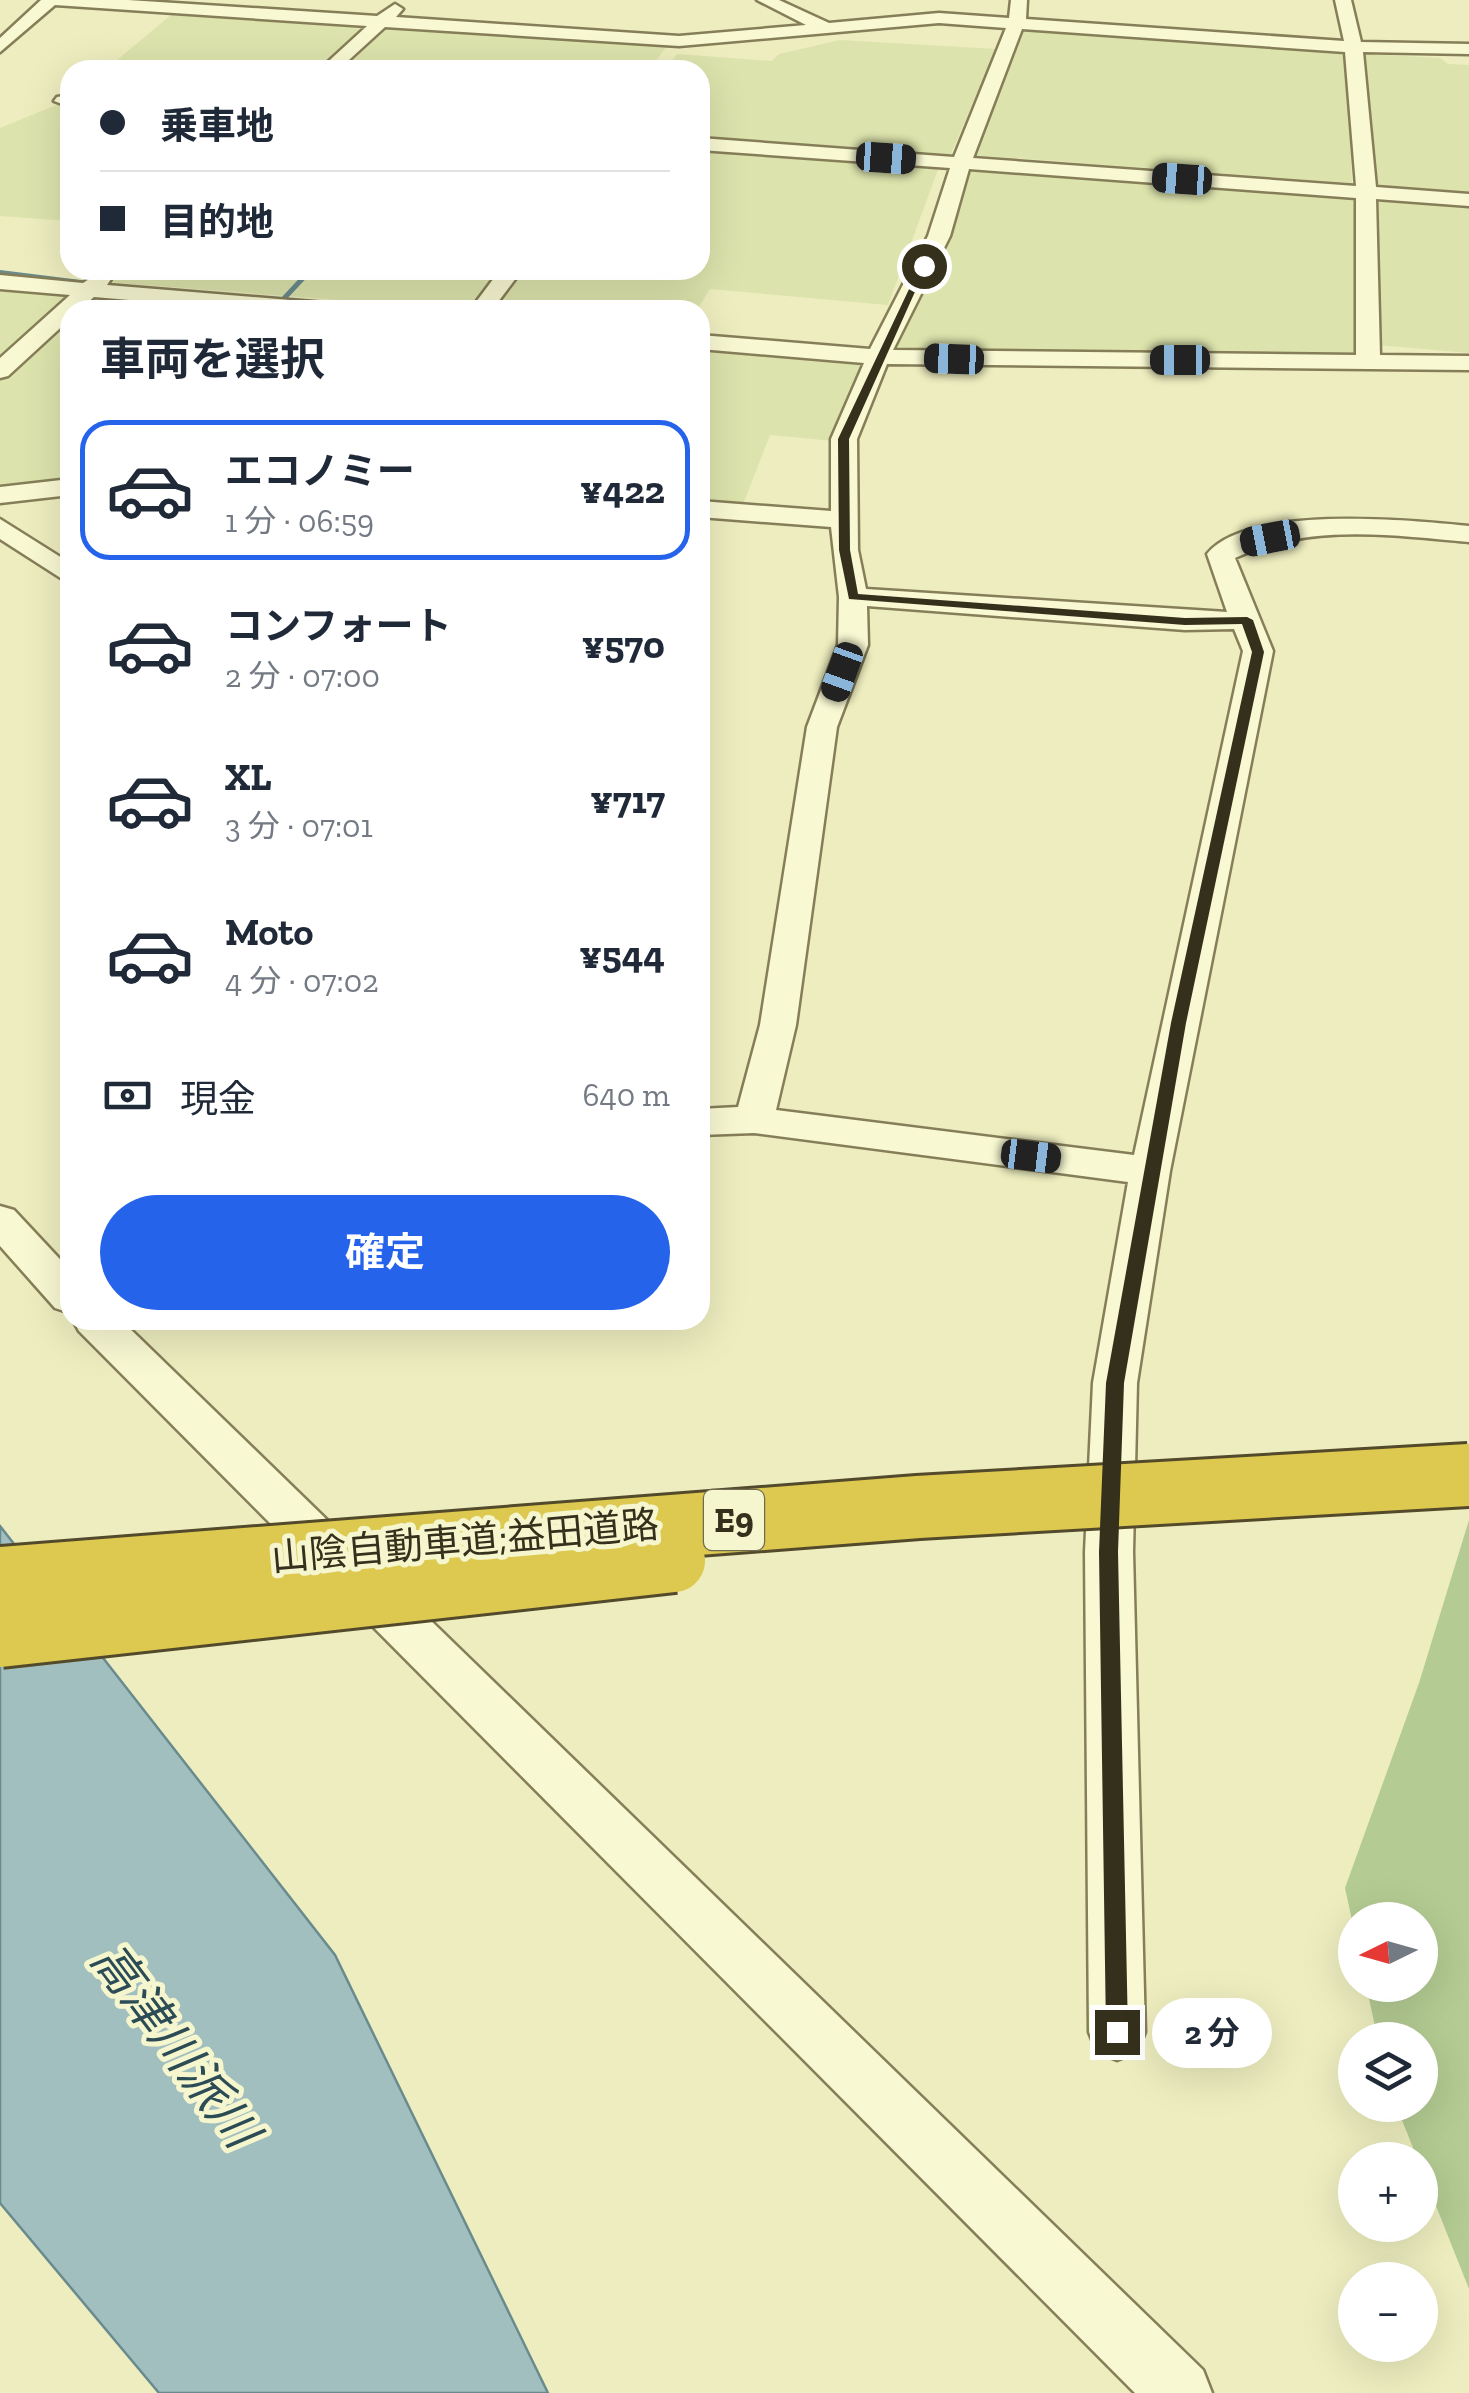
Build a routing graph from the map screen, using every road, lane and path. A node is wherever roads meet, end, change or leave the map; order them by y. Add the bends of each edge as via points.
1 (52, 0) edge
2 (405, 0) edge
3 (765, 0) edge
4 (1019, 0) edge
5 (1344, 0) edge
6 (384, 19) junction
7 (1016, 21) junction
8 (823, 26) junction
9 (0, 46) edge
10 (1352, 47) junction
11 (1469, 50) edge
12 (339, 60) edge
13 (710, 145) edge
14 (961, 164) junction
15 (1365, 192) junction
16 (1469, 200) edge
17 (100, 280) edge
18 (0, 282) edge
19 (89, 290) junction
20 (78, 300) edge
21 (208, 300) edge
22 (60, 316) edge
23 (710, 343) edge
24 (878, 357) junction
25 (1368, 362) junction
26 (1469, 363) edge
27 (0, 371) edge
28 (60, 488) edge
29 (0, 495) edge
30 (710, 511) edge
31 (846, 520) junction
32 (0, 527) edge
33 (1469, 534) edge
34 (60, 569) edge
35 (853, 597) junction
36 (1247, 620) junction
37 (754, 1120) junction
38 (710, 1122) edge
39 (1150, 1171) junction
40 (0, 1220) edge
41 (60, 1285) edge
42 (104, 1330) edge
43 (1469, 1474) edge
44 (1469, 1503) edge
45 (881, 1538) junction
46 (0, 1578) edge
47 (0, 1604) edge
48 (0, 1636) edge
49 (1117, 2032) dead end
50 (1180, 2393) edge

1 - 6 street
1 - 9 street
2 - 6 street
3 - 8 street
4 - 7 street
5 - 10 street
6 - 8 street via 673,48
6 - 12 street
7 - 8 street
7 - 10 street
7 - 14 street
10 - 11 street
10 - 15 street
13 - 14 street
14 - 15 street
14 - 24 street via 939,236
15 - 16 street
15 - 25 street
17 - 19 street
18 - 19 street
19 - 20 street
19 - 21 street
22 - 27 street
23 - 24 street
24 - 25 street
24 - 31 street via 844,439
25 - 26 street
28 - 29 street
30 - 31 street
31 - 35 street
32 - 34 street
33 - 36 street via 1334,526 1239,544 1221,554
35 - 36 street
35 - 37 street via 852,645 822,727 778,1025
36 - 39 street via 1258,652
37 - 38 street
37 - 39 street
39 - 49 street via 1115,1383 1108,1552
40 - 41 street
42 - 50 street
43 - 46 highway, 山陰自動車道;益田道路 / E9, bridge via 812,1514
44 - 45 highway, 山陰自動車道;益田道路 / E9 via 1205,1513
45 - 47 highway, 山陰自動車道;益田道路 / E9
45 - 48 highway, bridge

